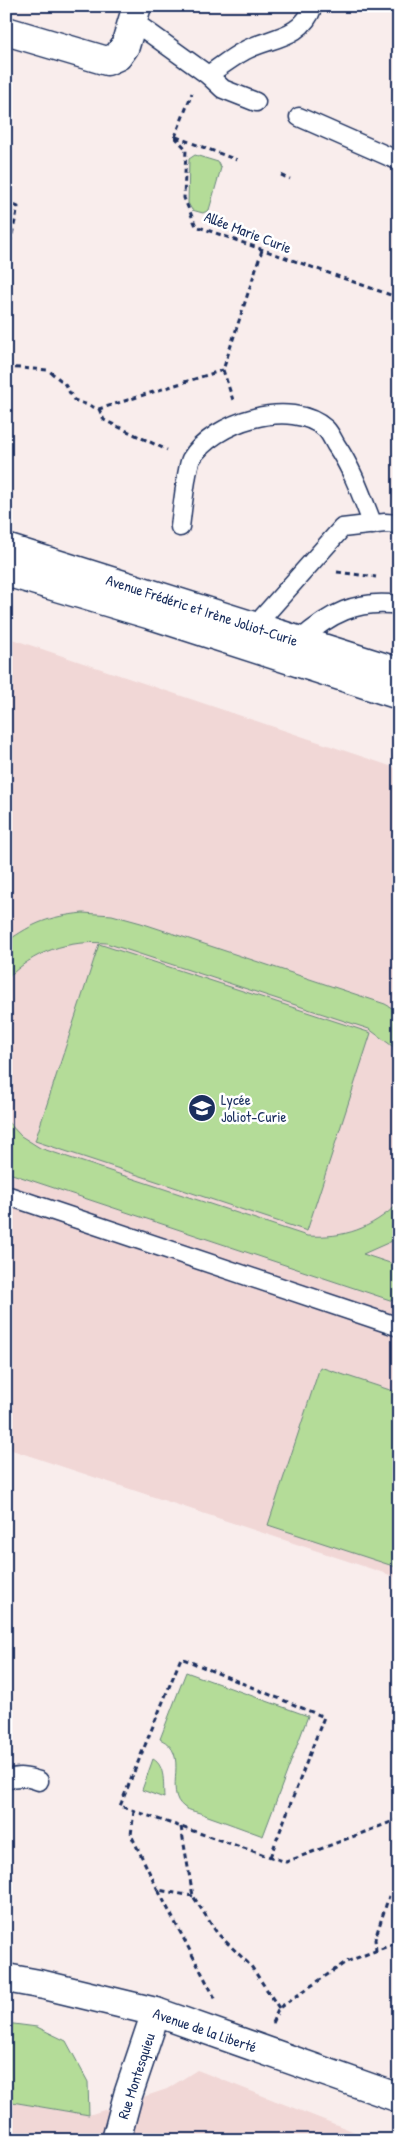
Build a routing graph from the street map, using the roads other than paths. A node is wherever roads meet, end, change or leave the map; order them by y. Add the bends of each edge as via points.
1 (313, 6) edge
2 (135, 14) edge
3 (6, 30) edge
4 (208, 74) junction
5 (256, 102) dead end
6 (299, 118) dead end
7 (399, 161) edge
8 (373, 524) junction
9 (399, 524) edge
10 (180, 527) dead end
11 (6, 548) edge
12 (6, 572) edge
13 (399, 605) edge
14 (254, 627) junction
15 (299, 641) junction
16 (399, 672) edge
17 (399, 695) edge
18 (6, 1195) edge
19 (399, 1327) edge
20 (6, 1780) edge
21 (39, 1781) dead end
22 (6, 1978) edge
23 (156, 2012) junction
24 (399, 2098) edge
25 (116, 2140) edge

1 - 4 lane via 296,29 277,40 244,51
2 - 3 main road via 125,46 118,56 106,61
2 - 4 lane
4 - 5 lane via 223,89
6 - 7 lane
8 - 9 lane
8 - 10 lane via 349,464 326,429 301,416 275,414 232,424 204,442 190,461
8 - 14 lane via 342,528
11 - 14 main road, Avenue Frédéric et Irène Joliot-Curie
12 - 17 main road, Avenue Frédéric et Irène Joliot-Curie
13 - 15 lane via 349,607 324,620
14 - 15 main road, Avenue Frédéric et Irène Joliot-Curie
15 - 16 main road, Avenue Frédéric et Irène Joliot-Curie
18 - 19 lane
20 - 21 lane via 26,1777
22 - 23 main road, Avenue de la Liberté
23 - 24 main road, Avenue de la Liberté
23 - 25 main road, Rue Montesquieu

